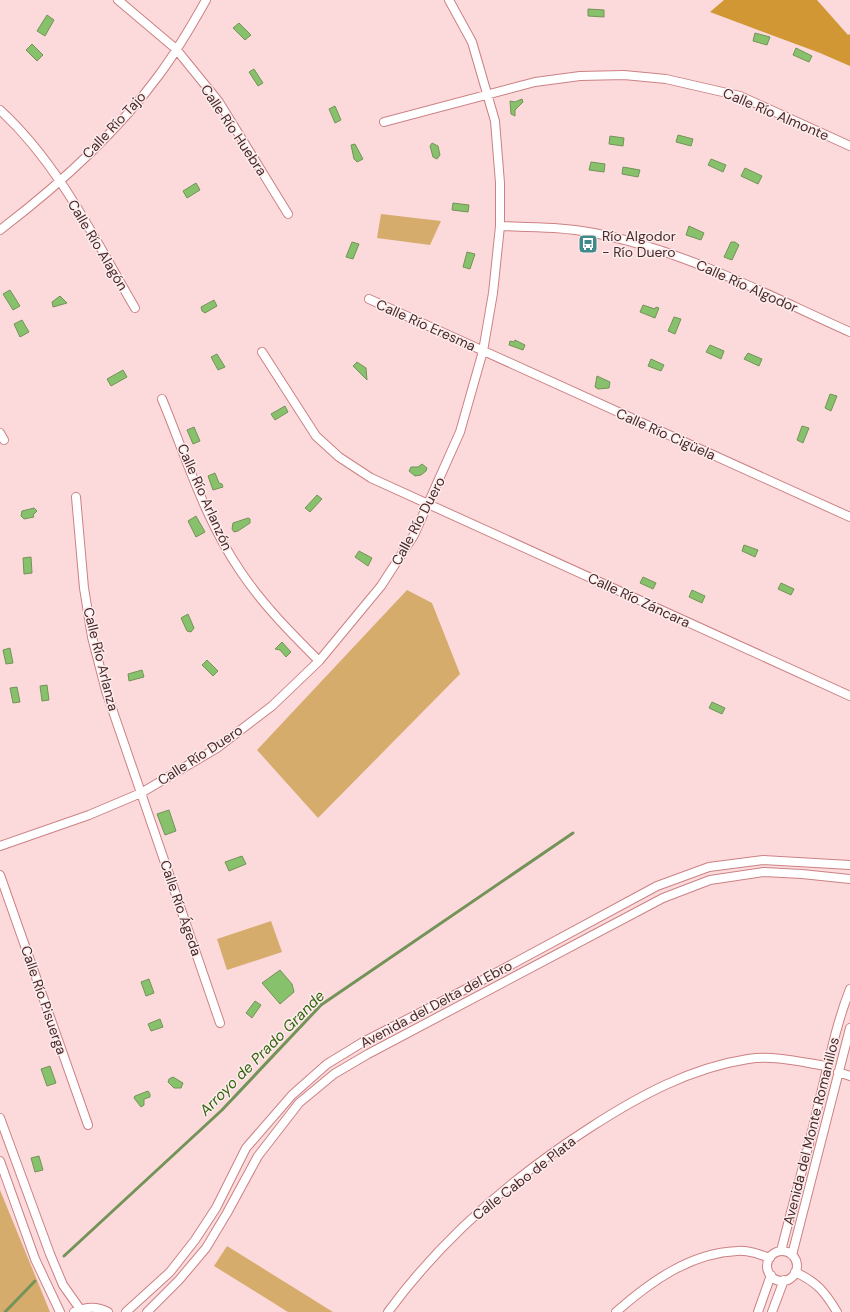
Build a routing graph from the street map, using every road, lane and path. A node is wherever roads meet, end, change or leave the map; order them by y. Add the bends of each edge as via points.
1 (118, 0) edge
2 (206, 0) edge
3 (449, 0) edge
4 (176, 49) junction
5 (488, 94) junction
6 (0, 110) edge
7 (384, 122) dead end
8 (850, 146) edge
9 (61, 181) junction
10 (288, 214) dead end
11 (500, 226) junction
12 (0, 230) edge
13 (369, 299) dead end
14 (135, 308) dead end
15 (850, 332) edge
16 (483, 351) junction
17 (262, 352) dead end
18 (162, 399) dead end
19 (76, 497) dead end
20 (429, 504) junction
21 (850, 517) edge
22 (319, 661) junction
23 (850, 696) edge
24 (141, 794) junction
25 (0, 846) edge
26 (850, 865) edge
27 (0, 875) edge
28 (850, 880) edge
29 (850, 989) edge
30 (220, 1023) dead end
31 (850, 1028) edge
32 (826, 1066) junction
33 (838, 1072) junction
34 (850, 1076) edge
35 (0, 1118) edge
36 (88, 1125) dead end
37 (0, 1161) edge
38 (781, 1251) junction
39 (792, 1255) junction
40 (770, 1258) junction
41 (795, 1272) junction
42 (771, 1275) junction
43 (784, 1280) junction
44 (77, 1311) edge
45 (60, 1312) edge
46 (108, 1312) edge
47 (126, 1312) edge
48 (147, 1312) edge
49 (388, 1312) edge
50 (616, 1312) edge
51 (758, 1312) edge
52 (772, 1312) edge
53 (837, 1312) edge

1 - 4 street, Calle Río Huebra
2 - 4 street, Calle Río Tajo
3 - 5 street, Calle Río Duero via 472,42
4 - 9 street, Calle Río Tajo via 159,75 121,121
4 - 10 street, Calle Río Huebra via 218,102
5 - 7 street, Calle Río Almonte
5 - 8 street, Calle Río Almonte via 535,82 580,76 624,75 666,79 740,96
5 - 11 street, Calle Río Duero via 495,122 500,184
6 - 9 street, Calle Río Alagón
9 - 12 street, Calle Río Tajo
9 - 14 street, Calle Río Alagón
11 - 15 street, Calle Río Algodor via 556,228 592,233 665,251
11 - 16 street, Calle Río Duero via 493,293
13 - 16 street, Calle Río Eresma
16 - 20 street, Calle Río Duero via 460,432
16 - 21 street, Calle Río Cigüela
17 - 20 street, Calle Río Záncara via 316,436 339,457 371,478
18 - 22 street, Calle Río Arlanzón via 208,510 240,571 282,623
19 - 24 street, Calle Río Arlanza via 84,588 92,637 106,691
20 - 22 street, Calle Río Duero via 414,534 381,586
20 - 23 street, Calle Río Záncara
22 - 24 street, Calle Río Duero via 272,706 217,748
24 - 25 street, Calle Río Duero
24 - 30 street, Calle Río Ágeda
26 - 47 street, Avenida del Delta del Ebro via 764,860 709,867 657,886 339,1056 292,1095 246,1148 216,1208 195,1240 170,1272
27 - 36 street, Calle Río Pisuerga
28 - 48 street, Avenida del Delta del Ebro via 764,872 710,880 670,895 334,1074 295,1109 258,1156 206,1248
29 - 32 street, Avenida del Monte Romanillos
31 - 33 street, Avenida del Monte Romanillos
32 - 38 street, Avenida del Monte Romanillos
32 - 49 street, Calle Cabo de Plata via 788,1060 750,1059 713,1066 683,1076 618,1109 552,1152 493,1199 437,1253
33 - 34 street
33 - 39 street, Avenida del Monte Romanillos
35 - 44 street via 50,1254
37 - 45 street via 35,1259
38 - 39 street
38 - 40 street via 774,1253
39 - 41 street via 796,1263
40 - 42 street via 767,1267
40 - 50 street via 738,1250 708,1254 683,1265 635,1295
41 - 43 street
41 - 53 street via 811,1279 826,1294
42 - 43 street
42 - 51 street
43 - 52 street
44 - 46 street via 96,1308

